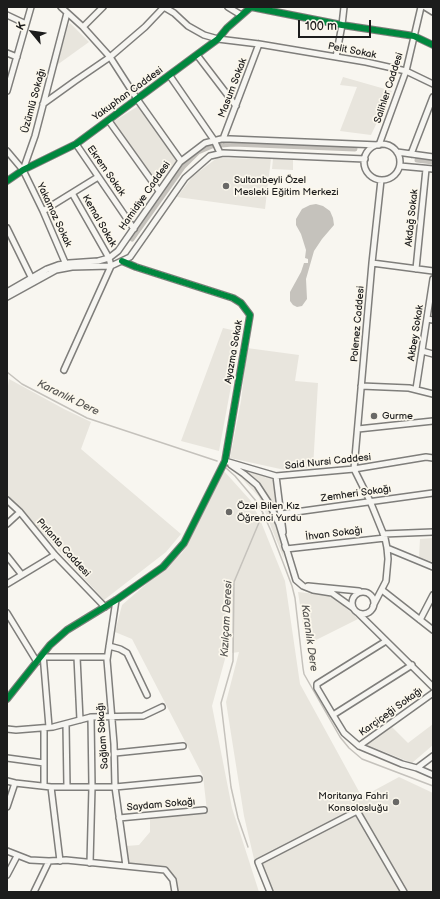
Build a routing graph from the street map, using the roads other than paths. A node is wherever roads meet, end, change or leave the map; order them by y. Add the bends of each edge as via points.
1 (31, 7) edge
2 (61, 7) edge
3 (103, 7) edge
4 (164, 7) edge
5 (228, 7) edge
6 (250, 7) edge
7 (344, 7) edge
8 (421, 7) edge
9 (425, 7) edge
10 (433, 12) edge
11 (67, 13) junction
12 (7, 15) edge
13 (241, 15) junction
14 (26, 24) junction
15 (342, 25) junction
16 (83, 27) junction
17 (414, 36) junction
18 (218, 39) junction
19 (259, 44) junction
20 (433, 45) edge
21 (7, 53) edge
22 (197, 55) junction
23 (336, 56) junction
24 (16, 57) junction
25 (110, 58) junction
26 (406, 71) junction
27 (170, 76) junction
28 (433, 84) edge
29 (7, 91) edge
30 (433, 97) edge
31 (137, 100) junction
32 (43, 104) junction
33 (236, 106) junction
34 (109, 121) junction
35 (223, 139) junction
36 (214, 140) junction
37 (76, 144) junction
38 (379, 145) junction
39 (7, 152) edge
40 (397, 152) junction
41 (220, 154) junction
42 (411, 154) junction
43 (433, 157) edge
44 (365, 159) junction
45 (181, 161) junction
46 (400, 166) junction
47 (426, 169) junction
48 (23, 170) junction
49 (433, 170) edge
50 (98, 177) junction
51 (381, 180) junction
52 (7, 181) edge
53 (159, 191) junction
54 (72, 193) junction
55 (43, 211) junction
56 (7, 228) edge
57 (134, 229) junction
58 (118, 251) junction
59 (110, 258) junction
60 (122, 261) junction
61 (372, 263) junction
62 (67, 265) junction
63 (111, 266) junction
64 (416, 269) junction
65 (433, 271) edge
66 (433, 279) edge
67 (32, 280) junction
68 (7, 292) edge
69 (7, 297) edge
70 (427, 319) junction
71 (433, 320) edge
72 (422, 351) junction
73 (433, 354) edge
74 (64, 370) dead end
75 (361, 386) junction
76 (416, 389) junction
77 (433, 394) edge
78 (433, 422) edge
79 (358, 429) junction
80 (433, 456) edge
81 (226, 462) junction
82 (354, 469) junction
83 (276, 476) junction
84 (433, 493) edge
85 (7, 500) edge
86 (370, 501) junction
87 (20, 512) junction
88 (281, 514) junction
89 (7, 524) edge
90 (433, 532) edge
91 (384, 536) junction
92 (387, 548) junction
93 (286, 549) junction
94 (55, 555) junction
95 (7, 556) edge
96 (433, 567) edge
97 (22, 575) junction
98 (386, 581) junction
99 (7, 584) edge
100 (302, 586) junction
101 (382, 590) junction
102 (362, 591) junction
103 (368, 593) junction
104 (433, 595) edge
105 (116, 600) junction
106 (105, 607) junction
107 (353, 608) junction
108 (373, 608) junction
109 (7, 613) edge
110 (358, 613) junction
111 (420, 620) junction
112 (371, 627) junction
113 (433, 630) edge
114 (386, 641) junction
115 (109, 646) junction
116 (43, 655) junction
117 (77, 657) junction
118 (107, 657) junction
119 (37, 662) junction
120 (412, 665) junction
121 (433, 687) edge
122 (433, 693) edge
123 (147, 695) dead end
124 (7, 699) edge
125 (162, 707) dead end
126 (333, 715) junction
127 (91, 717) junction
128 (111, 717) junction
129 (80, 720) junction
130 (66, 724) junction
131 (46, 728) junction
132 (7, 729) edge
133 (183, 746) dead end
134 (359, 746) junction
135 (115, 753) junction
136 (433, 756) edge
137 (7, 758) edge
138 (44, 763) junction
139 (417, 768) junction
140 (433, 775) edge
141 (199, 779) dead end
142 (7, 781) edge
143 (15, 783) junction
144 (44, 786) junction
145 (51, 787) junction
146 (67, 787) junction
147 (92, 787) junction
148 (116, 787) junction
149 (7, 806) edge
150 (204, 810) dead end
151 (120, 818) junction
152 (7, 851) edge
153 (17, 856) junction
154 (60, 861) junction
155 (50, 862) junction
156 (90, 863) junction
157 (126, 866) junction
158 (7, 875) edge
159 (34, 892) edge
160 (175, 892) edge
161 (270, 892) edge
162 (404, 892) edge

1 - 14 street
2 - 11 street
3 - 16 street
4 - 18 street, Pelit Sokak via 188,26
4 - 25 street
5 - 13 street
6 - 13 street, Yakuphan Caddesi
6 - 15 street
7 - 15 street
8 - 17 street, Salihler Caddesi
9 - 10 street
11 - 16 street
11 - 32 street, Üzümlü Sokağı
12 - 14 street
13 - 18 street, Yakuphan Caddesi
14 - 24 street
15 - 17 street
15 - 23 street
16 - 25 street
17 - 20 street
17 - 26 street, Salihler Caddesi
18 - 19 street, Pelit Sokak
18 - 22 street, Yakuphan Caddesi
19 - 23 street, Pelit Sokak
19 - 33 street, Masum Sokak
21 - 24 street
22 - 27 street, Yakuphan Caddesi
22 - 33 street
23 - 26 street, Pelit Sokak
24 - 29 street
25 - 31 street
25 - 32 street
26 - 28 street, Pelit Sokak
26 - 38 street, Salihler Caddesi
27 - 31 street, Yakuphan Caddesi
27 - 36 street
30 - 42 street
31 - 34 street, Yakuphan Caddesi
31 - 45 street
32 - 48 street, Üzümlü Sokağı
33 - 35 street, Masum Sokak
34 - 37 street, Yakuphan Caddesi
34 - 53 street
35 - 36 street, Hamidiye Caddesi
35 - 38 street, Hamidiye Caddesi
36 - 41 street
36 - 45 street, Hamidiye Caddesi via 205,143
37 - 48 street, Yakuphan Caddesi
37 - 50 street, Ekrem Sokak
38 - 40 street via 385,144
38 - 44 street via 370,150
39 - 48 street, Yakamoz Sokak
40 - 42 street
40 - 46 street
41 - 44 street
41 - 60 street via 210,156 190,173 136,251
42 - 43 street
44 - 51 street via 364,164 368,173
45 - 53 street, Hamidiye Caddesi
46 - 47 street
46 - 51 street via 391,178
47 - 49 street
47 - 64 street, Akdağ Sokak
48 - 52 street, Yakuphan Caddesi
48 - 55 street, Yakamoz Sokak
50 - 54 street
50 - 57 street, Ekrem Sokak
51 - 61 street, Polenez Caddesi
53 - 57 street, Hamidiye Caddesi
54 - 55 street
54 - 59 street, Kemal Sokak
55 - 62 street, Yakamoz Sokak
56 - 67 street
57 - 58 street, Hamidiye Caddesi
58 - 59 street, Hamidiye Caddesi
58 - 60 street
59 - 62 street
59 - 63 street
60 - 63 street
60 - 81 street, Ayazma Sokak via 233,298 241,303 250,315
61 - 64 street
61 - 75 street, Polenez Caddesi
62 - 63 street
62 - 67 street
63 - 74 street
64 - 65 street
66 - 70 street, Akbey Sokak
67 - 68 street
67 - 69 street
70 - 71 street
70 - 72 street, Akbey Sokak
72 - 73 street
72 - 76 street, Akbey Sokak
75 - 76 street
75 - 79 street, Polenez Caddesi
76 - 77 street
78 - 79 street
79 - 82 street, Polenez Caddesi
80 - 82 street, Said Nursi Caddesi
81 - 83 street, Said Nursi Caddesi
81 - 93 street via 257,485 279,524
81 - 105 street via 184,542 163,567
82 - 83 street, Said Nursi Caddesi
82 - 86 street
83 - 88 street
84 - 86 street, Zemheri Sokağı
85 - 87 street, Pırlanta Caddesi
86 - 88 street, Zemheri Sokağı
86 - 91 street
87 - 89 street
87 - 94 street, Pırlanta Caddesi
88 - 93 street
90 - 91 street, İhvan Sokağı
91 - 92 street
91 - 93 street, İhvan Sokağı
92 - 96 street
92 - 98 street
93 - 100 street via 296,580
94 - 97 street
94 - 106 street, Pırlanta Caddesi
95 - 97 street
97 - 99 street
98 - 101 street
98 - 103 street via 380,589
100 - 102 street
100 - 107 street via 332,592
101 - 108 street
101 - 111 street
102 - 103 street
102 - 107 street via 353,597
103 - 108 street via 373,597
104 - 111 street
105 - 106 street
105 - 115 street, Sağlam Sokağı
106 - 116 street via 67,630
107 - 110 street
108 - 110 street via 364,614
108 - 112 street via 370,617
109 - 119 street
110 - 112 street
111 - 113 street
112 - 114 street
114 - 120 street
114 - 126 street via 316,684
115 - 118 street, Sağlam Sokağı
115 - 123 street via 127,653
116 - 117 street
116 - 119 street
116 - 131 street
117 - 118 street
117 - 129 street
118 - 128 street, Sağlam Sokağı
119 - 124 street
120 - 121 street
120 - 126 street
122 - 134 street, Karçiçeği Sokağı
125 - 128 street via 143,716
126 - 134 street via 344,733
127 - 128 street
127 - 129 street
127 - 147 street
128 - 135 street, Sağlam Sokağı
129 - 130 street
130 - 131 street
130 - 146 street
131 - 132 street
131 - 138 street
133 - 135 street
134 - 139 street
135 - 148 street, Sağlam Sokağı
136 - 139 street
137 - 138 street
138 - 144 street
139 - 140 street
141 - 148 street
142 - 143 street
143 - 144 street
143 - 149 street
144 - 145 street
145 - 146 street
145 - 154 street
146 - 147 street
147 - 148 street
147 - 156 street
148 - 151 street, Sağlam Sokağı
150 - 151 street, Saydam Sokağı
151 - 157 street, Sağlam Sokağı
152 - 153 street
153 - 155 street
153 - 158 street
154 - 155 street
154 - 156 street
155 - 159 street
156 - 157 street
157 - 160 street via 165,870 172,880
161 - 162 street via 258,862 357,811

